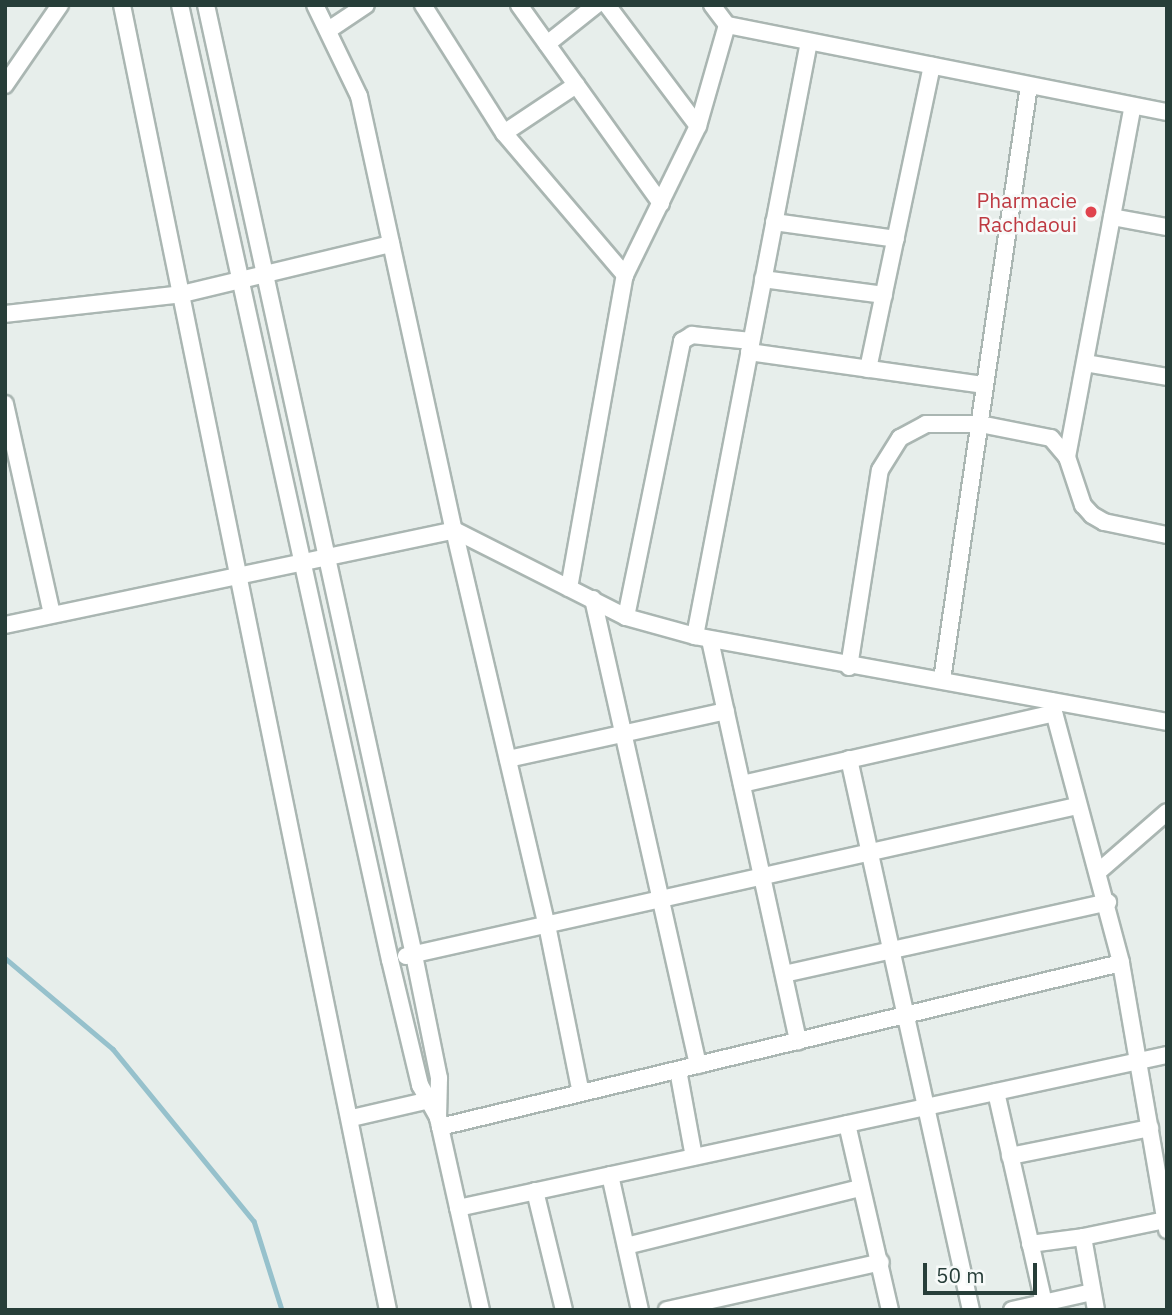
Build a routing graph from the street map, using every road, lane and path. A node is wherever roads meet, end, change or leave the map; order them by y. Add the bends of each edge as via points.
1 (60, 5) edge
2 (122, 5) edge
3 (180, 5) edge
4 (206, 5) edge
5 (315, 5) edge
6 (366, 5) edge
7 (423, 5) edge
8 (519, 5) edge
9 (596, 5) edge
10 (607, 5) edge
11 (712, 5) edge
12 (727, 25) junction
13 (330, 29) junction
14 (809, 42) junction
15 (547, 44) junction
16 (932, 66) junction
17 (5, 85) edge
18 (576, 85) junction
19 (1029, 85) junction
20 (1133, 106) junction
21 (1167, 112) edge
22 (698, 126) junction
23 (504, 134) junction
24 (661, 203) junction
25 (1112, 217) junction
26 (774, 222) junction
27 (1167, 227) edge
28 (896, 239) junction
29 (391, 244) junction
30 (263, 274) junction
31 (625, 275) junction
32 (763, 279) junction
33 (237, 281) junction
34 (181, 294) junction
35 (884, 295) junction
36 (5, 314) edge
37 (750, 346) junction
38 (1085, 363) junction
39 (868, 369) junction
40 (1167, 377) edge
41 (985, 386) junction
42 (5, 404) edge
43 (980, 424) junction
44 (1067, 457) junction
45 (454, 530) junction
46 (1167, 535) edge
47 (327, 554) junction
48 (301, 559) junction
49 (238, 572) junction
50 (569, 588) junction
51 (593, 599) junction
52 (52, 614) junction
53 (626, 617) junction
54 (5, 625) edge
55 (703, 638) junction
56 (849, 667) junction
57 (942, 680) junction
58 (1052, 707) junction
59 (726, 712) junction
60 (1167, 722) edge
61 (623, 731) junction
62 (509, 759) junction
63 (849, 759) junction
64 (742, 784) junction
65 (1077, 806) junction
66 (1167, 812) edge
67 (870, 853) junction
68 (1098, 872) junction
69 (762, 876) junction
70 (661, 900) junction
71 (1108, 902) junction
72 (547, 925) junction
73 (891, 950) junction
74 (414, 954) junction
75 (390, 960) junction
76 (1121, 963) junction
77 (784, 974) junction
78 (906, 1015) junction
79 (798, 1041) junction
80 (1167, 1055) edge
81 (1139, 1061) junction
82 (698, 1065) junction
83 (678, 1070) junction
84 (996, 1092) junction
85 (581, 1093) junction
86 (433, 1099) junction
87 (926, 1107) junction
88 (352, 1118) junction
89 (439, 1123) junction
90 (847, 1124) junction
91 (1150, 1128) junction
92 (1010, 1156) junction
93 (694, 1157) junction
94 (610, 1175) junction
95 (860, 1188) junction
96 (535, 1191) junction
97 (458, 1208) junction
98 (1166, 1225) edge
99 (1083, 1237) junction
100 (1030, 1244) junction
101 (626, 1245) junction
102 (881, 1262) junction
103 (1092, 1292) junction
104 (1044, 1303) junction
105 (388, 1310) edge
106 (481, 1310) edge
107 (564, 1310) edge
108 (640, 1310) edge
109 (667, 1310) edge
110 (890, 1310) edge
111 (971, 1310) edge
112 (1012, 1310) edge
113 (1096, 1310) edge

1 - 17 street
2 - 34 street
3 - 33 street
4 - 30 street
5 - 13 street
6 - 13 street
7 - 23 street
8 - 15 street
9 - 15 street
10 - 22 street
11 - 12 street
12 - 14 street
12 - 22 street
13 - 29 street via 359,96
14 - 16 street
14 - 26 street
15 - 18 street
16 - 19 street
16 - 28 street
18 - 23 street
18 - 24 street
19 - 20 street
19 - 41 street
20 - 21 street
20 - 25 street
22 - 24 street
23 - 31 street
24 - 31 street
25 - 27 street
25 - 38 street
26 - 28 street
26 - 32 street
28 - 35 street
29 - 30 street
29 - 45 street
30 - 33 street
30 - 47 street
31 - 50 street
32 - 35 street
32 - 37 street
33 - 34 street
33 - 48 street
34 - 36 street
34 - 49 street
35 - 39 street
37 - 39 street
37 - 53 street via 692,335 682,341
37 - 55 street
38 - 40 street
38 - 44 street
39 - 41 street
41 - 43 street
42 - 52 street
43 - 44 street via 1051,438
43 - 56 street via 918,428 900,438 880,470
43 - 57 street
44 - 46 street via 1083,505 1092,515 1104,522
45 - 47 street
45 - 50 street
45 - 62 street
47 - 48 street
47 - 74 street
48 - 49 street
48 - 75 street
49 - 52 street
49 - 88 street
50 - 51 street
51 - 53 street
51 - 61 street
52 - 54 street
53 - 55 street
55 - 56 street
55 - 59 street
56 - 57 street
57 - 58 street
58 - 60 street
58 - 63 street
58 - 65 street
59 - 61 street
59 - 64 street
61 - 62 street
61 - 70 street
62 - 72 street
63 - 64 street
63 - 67 street
64 - 69 street
65 - 67 street
65 - 68 street
66 - 68 street
67 - 69 street
67 - 73 street
68 - 71 street
69 - 70 street
69 - 77 street
70 - 72 street
70 - 82 street
71 - 73 street
71 - 76 street
72 - 74 street
72 - 85 street
73 - 77 street
73 - 78 street
74 - 75 street
74 - 86 street
75 - 86 street
76 - 78 street
76 - 81 street
77 - 79 street
78 - 79 street
78 - 87 street
79 - 82 street
80 - 81 street
81 - 84 street
81 - 91 street
82 - 83 street
83 - 85 street
83 - 93 street
84 - 87 street
84 - 92 street
85 - 89 street
86 - 88 street
86 - 89 street
87 - 90 street
87 - 111 street
88 - 105 street
89 - 97 street
90 - 93 street
90 - 95 street
91 - 92 street
91 - 98 street
92 - 100 street
93 - 94 street
94 - 96 street
94 - 101 street
95 - 101 street
95 - 102 street
96 - 97 street
96 - 107 street
97 - 106 street
98 - 99 street
99 - 100 street
99 - 103 street
100 - 104 street
101 - 108 street
102 - 109 street
102 - 110 street
103 - 104 street
103 - 113 street
104 - 112 street

